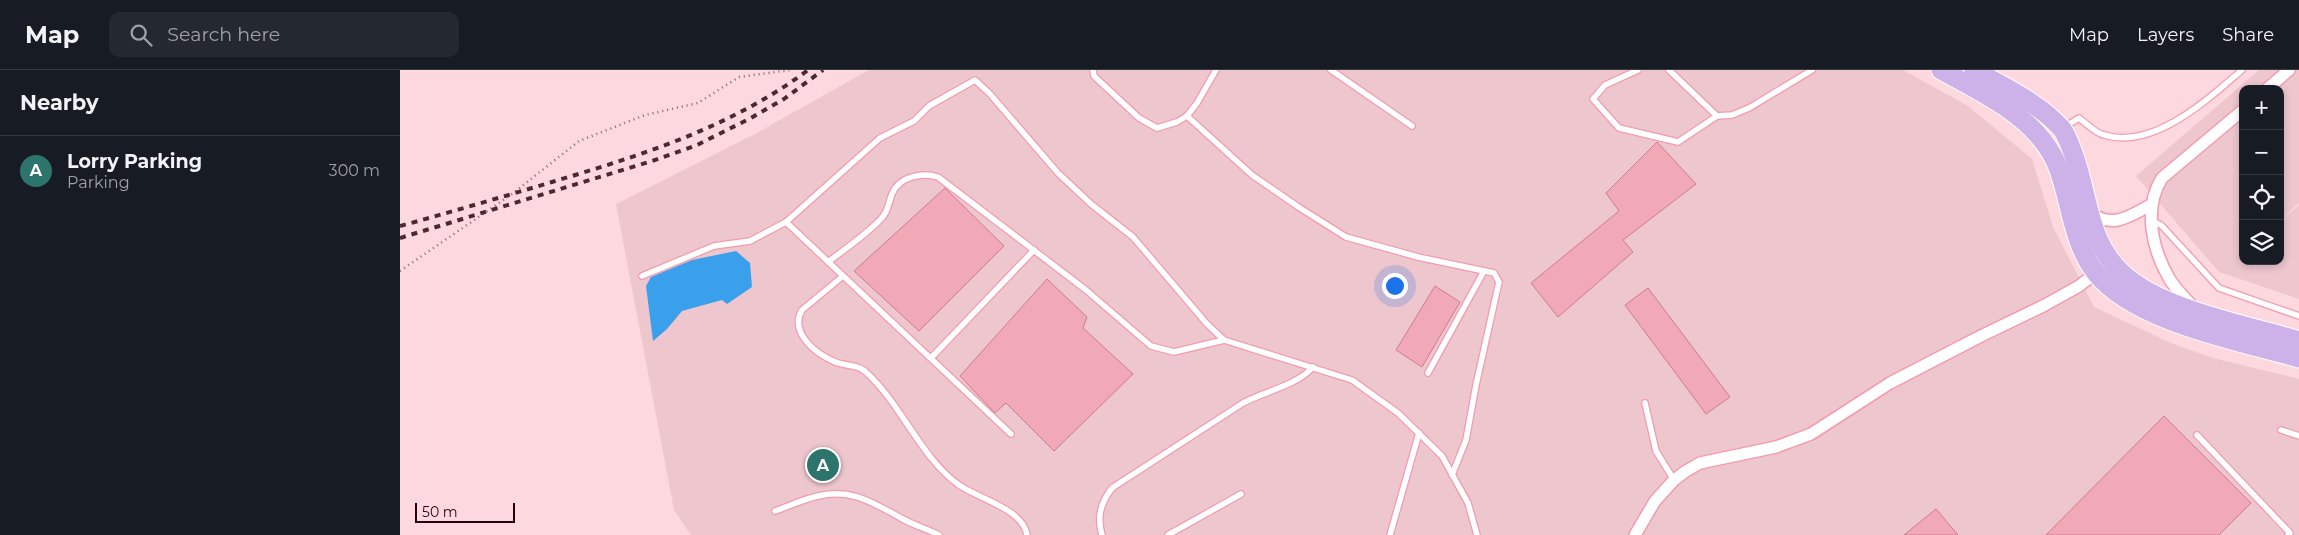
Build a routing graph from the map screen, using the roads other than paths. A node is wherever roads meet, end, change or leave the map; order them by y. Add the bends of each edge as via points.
1 (1093, 70) edge
2 (1216, 70) edge
3 (1331, 70) edge
4 (1638, 70) edge
5 (1669, 70) edge
6 (1812, 70) edge
7 (1941, 70) edge
8 (2242, 70) edge
9 (2289, 70) edge
10 (1979, 72) edge
11 (2272, 85) edge
12 (2239, 113) edge
13 (1187, 116) junction
14 (1717, 116) junction
15 (1412, 126) dead end
16 (2062, 129) junction
17 (2152, 204) junction
18 (2087, 210) junction
19 (2152, 221) junction
20 (786, 222) junction
21 (1034, 250) junction
22 (828, 262) junction
23 (1484, 271) junction
24 (2096, 273) junction
25 (642, 276) dead end
26 (843, 276) junction
27 (2199, 312) junction
28 (2299, 316) edge
29 (1224, 340) junction
30 (2299, 341) edge
31 (931, 358) junction
32 (2299, 358) edge
33 (1313, 368) junction
34 (1428, 373) dead end
35 (1645, 403) dead end
36 (2281, 430) dead end
37 (1418, 433) junction
38 (1010, 434) dead end
39 (2197, 435) dead end
40 (2299, 436) edge
41 (1452, 475) junction
42 (1674, 480) junction
43 (1241, 494) dead end
44 (775, 511) dead end
45 (939, 535) edge
46 (1027, 535) edge
47 (1102, 535) edge
48 (1168, 535) edge
49 (1390, 535) edge
50 (1477, 535) edge
51 (1635, 535) edge
52 (2288, 535) edge

1 - 13 lane via 1094,76 1140,118 1158,128
2 - 13 lane
3 - 15 lane
4 - 14 lane via 1605,85 1593,99 1619,128 1678,142
5 - 14 lane
6 - 14 lane via 1749,108 1732,116
7 - 24 main road via 2020,117 2049,148 2059,169 2076,232
8 - 16 lane via 2189,113 2162,129 2138,137 2104,135 2079,118
9 - 11 street
10 - 16 main road via 2028,101
12 - 17 street via 2162,178
13 - 23 lane via 1252,175 1346,237
16 - 18 main road via 2077,163
17 - 18 street via 2129,217 2112,221 2098,218
17 - 19 street
18 - 27 main road via 2094,233 2107,257 2123,275 2165,301
19 - 27 street via 2158,256 2169,280
19 - 28 lane via 2161,225 2219,288
20 - 22 lane
20 - 25 lane via 750,241 714,246
20 - 29 lane via 880,138 914,122 929,106 975,80 1058,173 1133,237
21 - 22 lane via 938,177 928,174 909,177 893,192 889,208 880,220
21 - 29 lane via 1151,346 1174,352
21 - 31 lane
22 - 26 lane
23 - 34 lane
23 - 41 lane via 1494,273 1499,282 1466,440
24 - 32 main road via 2132,303 2169,321
24 - 42 street via 2045,305 1898,379 1811,434 1776,446 1700,463
26 - 31 lane
26 - 46 lane via 802,310 797,325 802,336 834,362 859,366 866,371 883,388 944,472 959,485 1014,515 1026,527
27 - 30 main road
29 - 33 lane
31 - 38 lane
33 - 37 lane via 1352,380 1398,413
33 - 47 lane via 1304,377 1243,403 1112,488 1100,509 1098,522
35 - 42 lane via 1656,451
36 - 40 lane
37 - 41 lane via 1442,456
37 - 49 lane
39 - 52 lane via 2290,533
41 - 50 lane via 1468,503
42 - 51 street via 1655,501
43 - 48 lane
44 - 45 lane via 819,496 857,496

